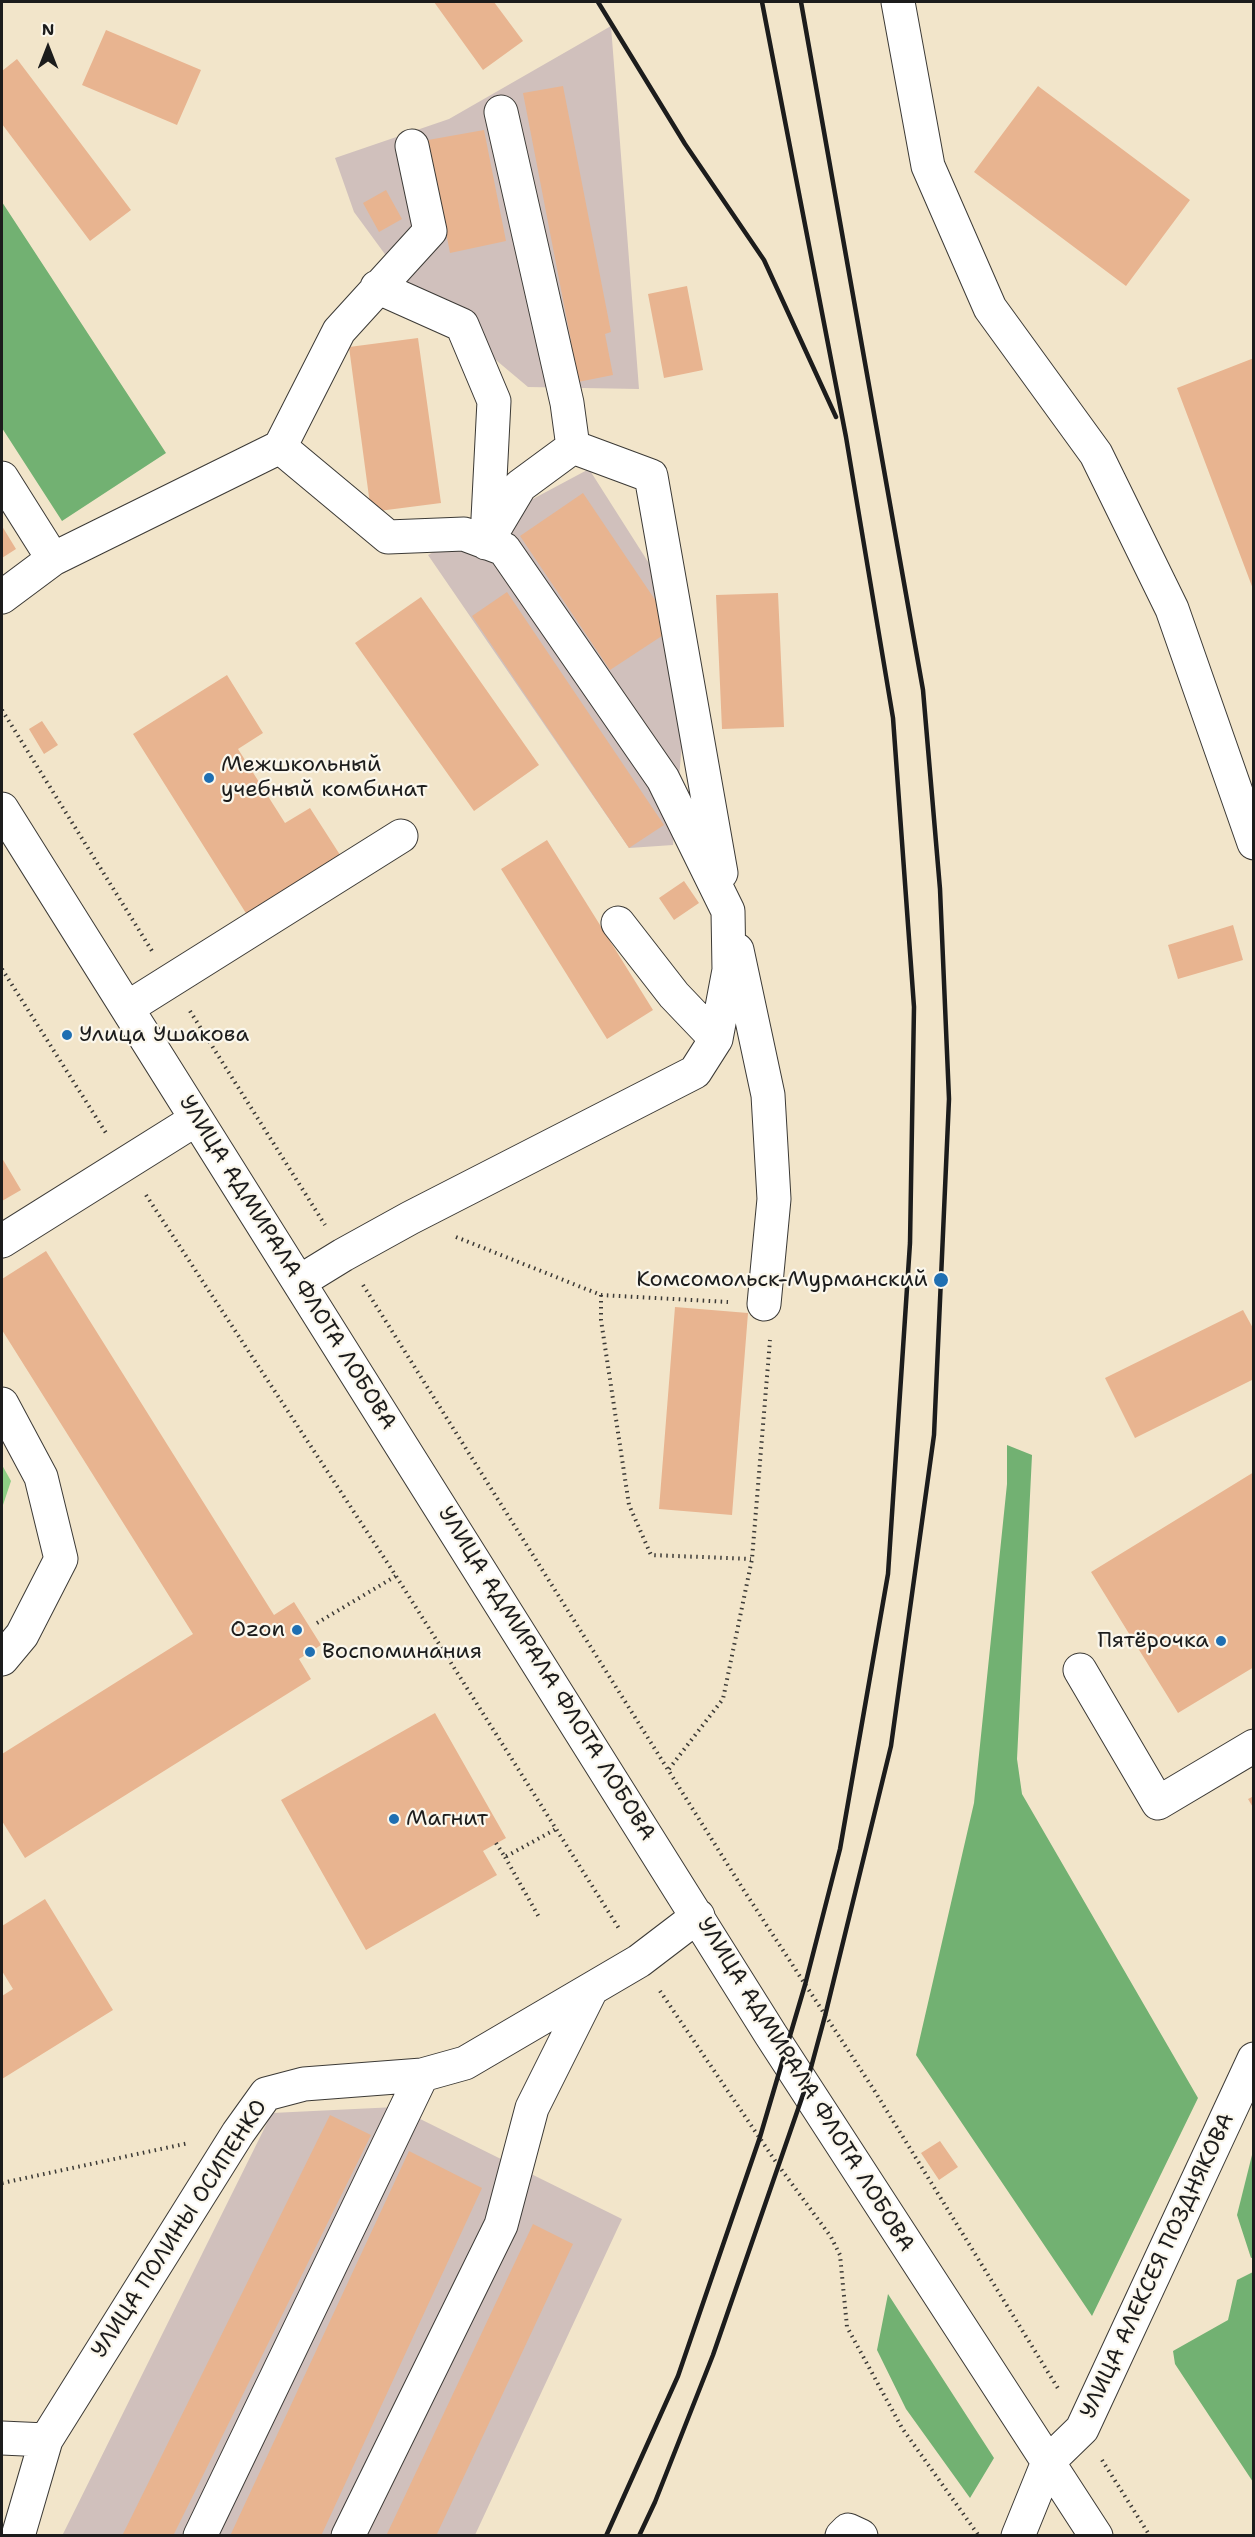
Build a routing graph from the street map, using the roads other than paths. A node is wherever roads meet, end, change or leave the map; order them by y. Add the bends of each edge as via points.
1 (898, 2) edge
2 (501, 112) dead end
3 (412, 146) dead end
4 (377, 287) junction
5 (280, 447) junction
6 (573, 447) junction
7 (2, 478) edge
8 (486, 543) junction
9 (53, 559) junction
10 (2, 597) edge
11 (2, 809) edge
12 (401, 836) dead end
13 (1254, 843) edge
14 (728, 911) junction
15 (618, 923) dead end
16 (127, 1008) junction
17 (716, 1039) junction
18 (195, 1120) junction
19 (2, 1241) edge
20 (299, 1282) junction
21 (764, 1304) road end
22 (2, 1404) edge
23 (2, 1659) edge
24 (1080, 1670) dead end
25 (1254, 1746) edge
26 (698, 1916) junction
27 (591, 1990) junction
28 (1254, 2059) edge
29 (422, 2075) junction
30 (2, 2438) edge
31 (46, 2439) junction
32 (1048, 2462) junction
33 (18, 2535) edge
34 (200, 2535) edge
35 (348, 2535) edge
36 (842, 2535) edge
37 (861, 2535) edge
38 (1018, 2535) edge
39 (1096, 2535) edge

1 - 13 street via 928,166 990,308 1096,454 1167,598
2 - 6 street via 567,403
3 - 4 street via 430,231
4 - 5 street via 339,331
4 - 8 street via 462,325 494,401
5 - 8 street via 388,537 464,534
5 - 9 street
6 - 8 street via 520,486
6 - 14 street via 651,476
7 - 9 street
8 - 14 street via 504,549 663,779
9 - 10 street
11 - 16 street, УЛИЦА АДМИРАЛА ФЛОТА ЛОБОВА
12 - 16 street
14 - 17 street via 729,970
14 - 21 street via 768,1095 774,1199
15 - 17 street via 674,995
16 - 18 street, УЛИЦА АДМИРАЛА ФЛОТА ЛОБОВА
17 - 20 street via 695,1072 410,1218
18 - 19 street
18 - 20 street, УЛИЦА АДМИРАЛА ФЛОТА ЛОБОВА
20 - 26 street, УЛИЦА АДМИРАЛА ФЛОТА ЛОБОВА
22 - 23 street via 41,1478 61,1559 22,1635
24 - 25 street via 1158,1803
26 - 27 street, УЛИЦА ПОЛИНЫ ОСИПЕНКО via 639,1961
26 - 32 street, УЛИЦА АДМИРАЛА ФЛОТА ЛОБОВА
27 - 29 street, УЛИЦА ПОЛИНЫ ОСИПЕНКО via 465,2062
27 - 35 street via 532,2108 501,2225
28 - 32 street, УЛИЦА АЛЕКСЕЯ ПОЗДНЯКОВА via 1082,2428
29 - 31 street, УЛИЦА ПОЛИНЫ ОСИПЕНКО via 304,2085 266,2094
29 - 34 street
30 - 31 street
31 - 33 street, УЛИЦА ПОЛИНЫ ОСИПЕНКО
32 - 38 street
32 - 39 street, УЛИЦА АДМИРАЛА ФЛОТА ЛОБОВА
36 - 37 street via 848,2530

